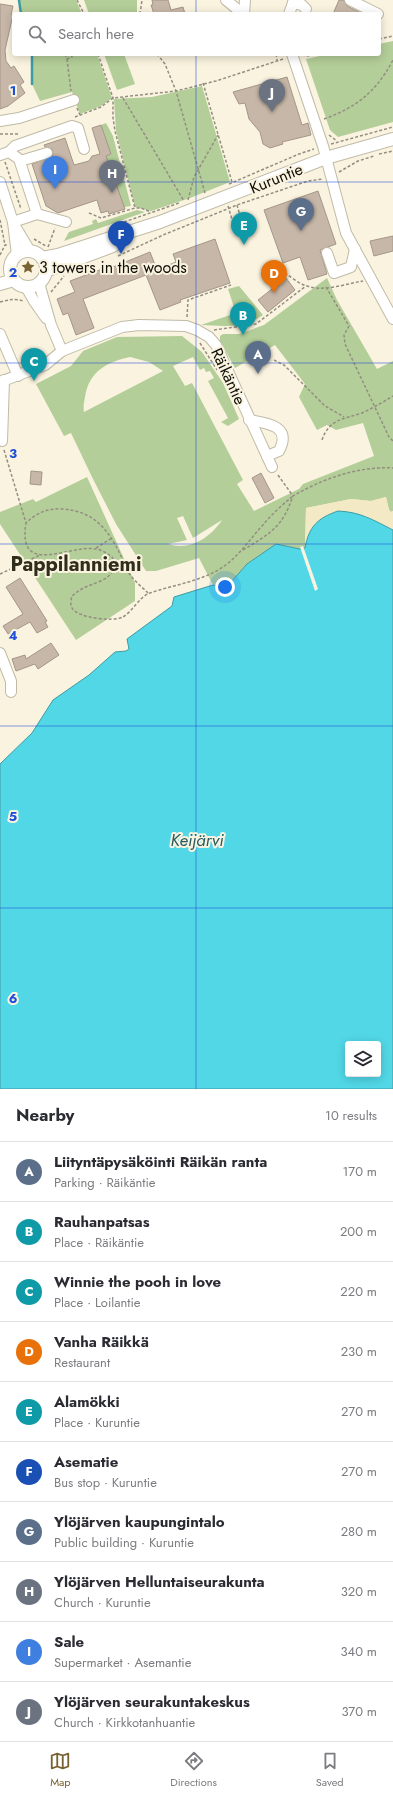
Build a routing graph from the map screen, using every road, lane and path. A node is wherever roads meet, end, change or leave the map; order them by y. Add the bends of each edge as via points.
1 (77, 0) edge
2 (142, 0) edge
3 (226, 0) edge
4 (245, 0) edge
5 (350, 0) edge
6 (294, 2) edge
7 (306, 9) dead end
8 (83, 12) edge
9 (140, 12) edge
10 (241, 12) edge
11 (243, 12) edge
12 (290, 12) edge
13 (374, 12) edge
14 (393, 36) edge
15 (381, 39) edge
16 (66, 56) edge
17 (72, 56) edge
18 (99, 56) edge
19 (159, 56) edge
20 (277, 56) edge
21 (290, 56) edge
22 (293, 56) edge
23 (67, 59) junction
24 (393, 60) edge
25 (278, 61) junction
26 (203, 83) junction
27 (176, 91) junction
28 (123, 97) junction
29 (113, 98) junction
30 (74, 100) junction
31 (80, 115) dead end
32 (322, 120) dead end
33 (0, 121) edge
34 (393, 127) edge
35 (218, 134) junction
36 (393, 139) edge
37 (323, 146) junction
38 (84, 149) dead end
39 (393, 151) edge
40 (47, 153) dead end
41 (4, 154) edge
42 (326, 158) junction
43 (20, 161) junction
44 (198, 169) junction
45 (331, 177) junction
46 (0, 182) edge
47 (232, 182) junction
48 (227, 185) dead end
49 (210, 191) dead end
50 (205, 194) junction
51 (199, 196) dead end
52 (194, 198) dead end
53 (188, 200) junction
54 (184, 201) junction
55 (237, 205) junction
56 (135, 208) junction
57 (229, 209) junction
58 (150, 212) junction
59 (38, 214) junction
60 (89, 214) dead end
61 (241, 218) dead end
62 (24, 219) junction
63 (0, 220) edge
64 (62, 221) joint
65 (13, 222) junction
66 (160, 222) junction
67 (119, 224) dead end
68 (234, 226) dead end
69 (19, 242) junction
70 (4, 245) junction
71 (55, 246) dead end
72 (48, 247) junction
73 (355, 249) junction
74 (30, 252) junction
75 (327, 254) dead end
76 (0, 255) edge
77 (17, 255) junction
78 (115, 257) dead end
79 (42, 258) junction
80 (10, 267) junction
81 (46, 271) junction
82 (285, 273) dead end
83 (0, 274) edge
84 (65, 274) dead end
85 (371, 279) junction
86 (14, 280) junction
87 (39, 283) junction
88 (0, 284) edge
89 (230, 285) dead end
90 (306, 286) junction
91 (26, 287) junction
92 (326, 287) junction
93 (38, 299) junction
94 (0, 302) edge
95 (393, 319) edge
96 (186, 326) junction
97 (0, 334) edge
98 (209, 337) junction
99 (198, 340) dead end
100 (62, 351) junction
101 (274, 360) dead end
102 (217, 370) dead end
103 (18, 376) junction
104 (2, 381) edge
105 (393, 396) edge
106 (374, 407) junction
107 (344, 417) junction
108 (249, 420) junction
109 (2, 440) joint
110 (322, 440) dead end
111 (393, 441) edge
112 (266, 456) junction
113 (272, 467) joint
114 (393, 468) edge
115 (293, 496) junction
116 (26, 523) junction
117 (112, 538) junction
118 (95, 549) junction
119 (242, 551) junction
120 (40, 555) junction
121 (114, 562) junction
122 (125, 567) junction
123 (0, 574) edge
124 (148, 593) junction
125 (0, 653) edge
126 (11, 692) dead end

1 - 8 path
2 - 9 path
3 - 10 street
4 - 11 street
5 - 13 street
6 - 7 street
6 - 12 street
14 - 15 path
16 - 23 path
17 - 23 path
18 - 29 path
19 - 27 path via 165,64
20 - 25 path
21 - 25 path
22 - 37 street
23 - 30 path
24 - 32 path via 369,95 345,112
25 - 26 path
26 - 27 path
26 - 35 path
27 - 28 path
27 - 44 path
28 - 29 path
28 - 54 path
29 - 56 path via 115,131
30 - 31 path
30 - 33 street via 19,118
34 - 37 path
35 - 44 path
35 - 47 path
36 - 42 main road, Kuruntie
37 - 42 street
37 - 47 path
38 - 41 street via 78,128 72,126 15,146
39 - 45 path via 358,161
40 - 43 street
41 - 43 street via 19,158
41 - 62 path
42 - 45 street
42 - 66 main road, Kuruntie
43 - 59 street
44 - 50 path
44 - 53 path
45 - 55 path via 308,181
45 - 73 street via 346,233
46 - 65 street
47 - 48 path
49 - 50 path
50 - 51 path
52 - 53 path
53 - 54 path
54 - 58 path
55 - 57 path
55 - 61 path
56 - 58 path
56 - 60 path via 101,218
57 - 68 path
57 - 78 path
58 - 67 path
59 - 62 street
59 - 64 street
62 - 65 street
63 - 70 path
64 - 72 path
65 - 69 street
66 - 79 main road, Kuruntie
66 - 81 main road, Kuruntie via 118,244
69 - 70 path
69 - 72 path via 33,239
69 - 74 street
69 - 77 street
70 - 76 path
71 - 72 path
73 - 75 street via 351,267 334,272
73 - 85 street
74 - 77 main road
74 - 79 main road
77 - 80 main road
79 - 81 main road
80 - 83 main road
80 - 86 main road
81 - 87 main road
82 - 90 path
84 - 93 path via 49,295
85 - 92 path
85 - 95 street
86 - 88 main road
86 - 91 main road
87 - 91 main road
87 - 93 street
89 - 96 path via 188,300
90 - 92 path
90 - 98 path via 256,324 215,329
91 - 93 street
92 - 106 path via 349,326 344,335 345,344
93 - 94 path via 28,302 18,299
93 - 100 street
96 - 98 street, Räikäntie
96 - 100 street, Räikäntie via 122,327
97 - 103 street
98 - 108 street, Räikäntie via 223,359
99 - 102 path
100 - 103 street, Räikäntie via 45,365
101 - 107 path via 284,365 325,406
103 - 104 street, Räikäntie
104 - 109 street
105 - 106 path
106 - 107 path
106 - 111 path
107 - 110 path via 325,431
108 - 112 street, Räikäntie
108 - 112 street via 273,425 284,437 279,451
109 - 116 path
112 - 113 street, Räikäntie
113 - 115 path
114 - 115 path via 366,469 333,477
115 - 119 path via 261,526
115 - 119 path via 288,512 274,531
116 - 117 path via 39,512 72,510 92,517
116 - 120 path via 24,533 29,547 33,553
117 - 118 path
117 - 122 path
118 - 120 path
118 - 121 path via 108,554
119 - 124 path via 216,571 201,578
120 - 123 path
121 - 122 path
121 - 124 path via 113,572 108,577 72,596 72,607 76,612 85,616 118,619 130,612
122 - 124 path
125 - 126 street via 11,681

